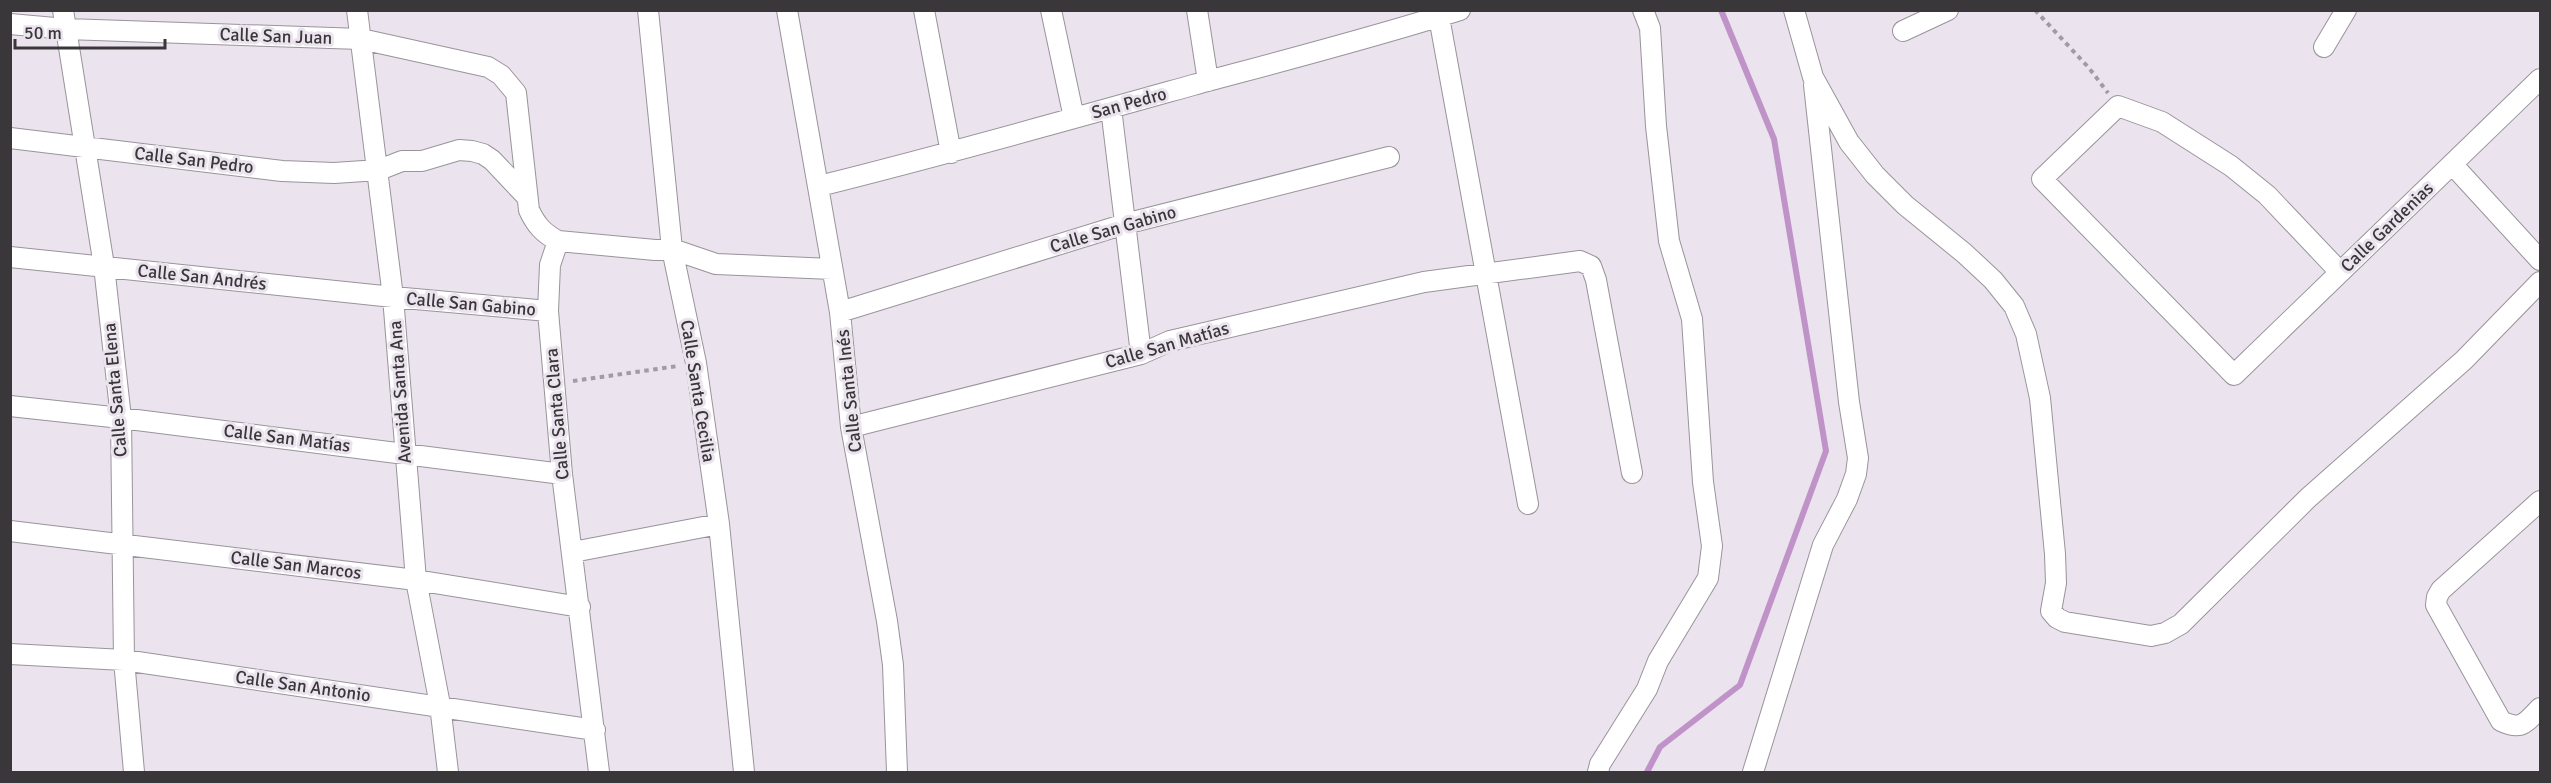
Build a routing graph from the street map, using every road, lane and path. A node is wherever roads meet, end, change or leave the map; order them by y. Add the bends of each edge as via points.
1 (357, 10) edge
2 (648, 10) edge
3 (787, 10) edge
4 (924, 10) edge
5 (1051, 10) edge
6 (1197, 10) edge
7 (1460, 10) edge
8 (1643, 10) edge
9 (1794, 10) edge
10 (1948, 10) edge
11 (2035, 10) edge
12 (2346, 10) edge
13 (1439, 17) junction
14 (65, 20) edge
15 (10, 24) edge
16 (1903, 31) dead end
17 (361, 39) junction
18 (2324, 47) dead end
19 (1813, 77) junction
20 (2541, 79) edge
21 (1208, 81) junction
22 (2118, 106) junction
23 (1111, 108) junction
24 (1074, 118) junction
25 (10, 138) edge
26 (85, 147) junction
27 (951, 153) junction
28 (1389, 157) dead end
29 (2452, 164) junction
30 (378, 170) junction
31 (819, 186) junction
32 (527, 197) junction
33 (1125, 224) junction
34 (558, 241) junction
35 (672, 249) junction
36 (10, 256) edge
37 (2541, 261) edge
38 (104, 266) junction
39 (832, 269) junction
40 (1485, 272) junction
41 (2340, 273) junction
42 (2541, 282) edge
43 (393, 297) junction
44 (548, 310) junction
45 (840, 312) junction
46 (1141, 354) junction
47 (696, 363) junction
48 (554, 383) junction
49 (10, 406) edge
50 (121, 418) junction
51 (851, 427) junction
52 (405, 453) junction
53 (1632, 473) dead end
54 (562, 474) junction
55 (2541, 501) edge
56 (1528, 504) dead end
57 (719, 524) junction
58 (10, 531) edge
59 (123, 544) junction
60 (573, 552) junction
61 (416, 580) junction
62 (580, 607) junction
63 (10, 654) edge
64 (124, 660) junction
65 (440, 705) junction
66 (2541, 708) edge
67 (595, 730) junction
68 (134, 772) edge
69 (448, 772) edge
70 (599, 772) edge
71 (744, 772) edge
72 (897, 772) edge
73 (1598, 772) edge
74 (1753, 772) edge

1 - 17 street, Avenida Santa Ana
2 - 35 street, Calle Santa Cecilia
3 - 31 street, Calle Santa Inés
4 - 27 street
5 - 24 street
6 - 21 street
7 - 13 street, San Pedro
8 - 73 street via 1650,28 1669,241 1692,320 1703,482 1712,546 1708,578
9 - 19 street
10 - 16 street
11 - 22 path
12 - 18 street
13 - 21 street, San Pedro via 1339,48
13 - 40 street
14 - 15 street, Calle San Juan
14 - 17 street, Calle San Juan
14 - 26 street, Calle Santa Elena
17 - 30 street, Avenida Santa Ana
17 - 32 street, Calle San Juan via 488,67 501,75 516,93
19 - 42 street via 1849,142 1875,175 1993,280 2014,306 2026,334 2040,398 2055,554 2056,583 2051,611 2065,622 2151,636 2181,624 2308,498 2464,360
19 - 74 street via 1847,391 1858,458 1846,499 1823,545
20 - 29 street, Calle Gardenias
21 - 23 street, San Pedro
22 - 41 street via 2162,122 2231,166 2268,195
22 - 41 street, Calle Gardenias via 2042,179 2234,375
23 - 24 street, San Pedro
23 - 33 street
24 - 27 street, San Pedro
25 - 26 street, Calle San Pedro
26 - 30 street, Calle San Pedro via 282,171
26 - 38 street, Calle Santa Elena
27 - 31 street, San Pedro
28 - 33 street, Calle San Gabino
29 - 37 street
29 - 41 street, Calle Gardenias
30 - 32 street, Calle San Pedro via 402,161 472,151 492,160
30 - 43 street, Avenida Santa Ana
31 - 39 street, Calle Santa Inés
32 - 34 street via 534,222
33 - 45 street, Calle San Gabino
33 - 46 street
34 - 35 street
34 - 44 street, Calle Santa Clara via 550,265
35 - 39 street via 716,264
35 - 47 street, Calle Santa Cecilia
36 - 38 street, Calle San Andrés
38 - 43 street, Calle San Andrés
38 - 50 street, Calle Santa Elena
39 - 45 street, Calle Santa Inés
40 - 46 street, Calle San Matías via 1424,282 1170,341
40 - 53 street, Calle San Matías via 1580,261 1591,266
40 - 56 street
43 - 44 street, Calle San Gabino
43 - 52 street, Avenida Santa Ana
44 - 48 street, Calle Santa Clara
45 - 51 street, Calle Santa Inés
46 - 51 street, Calle San Matías
47 - 48 path
47 - 57 street, Calle Santa Cecilia
48 - 54 street, Calle Santa Clara
49 - 50 street, Calle San Matías
50 - 52 street, Calle San Matías
50 - 59 street, Calle Santa Elena
51 - 72 street, Calle Santa Inés via 889,632
52 - 54 street, Calle San Matías
52 - 61 street, Avenida Santa Ana
54 - 60 street, Calle Santa Clara
55 - 66 street via 2441,590 2436,604 2501,721 2513,727 2523,725
57 - 60 street
57 - 71 street, Calle Santa Cecilia
58 - 59 street, Calle San Marcos
59 - 61 street, Calle San Marcos
59 - 64 street, Calle Santa Elena
60 - 62 street, Calle Santa Clara
61 - 62 street, Calle San Marcos
61 - 65 street, Avenida Santa Ana
62 - 67 street, Calle Santa Clara
63 - 64 street, Calle San Antonio
64 - 65 street, Calle San Antonio
64 - 68 street, Calle Santa Elena
65 - 67 street, Calle San Antonio
65 - 69 street, Avenida Santa Ana
67 - 70 street, Calle Santa Clara

